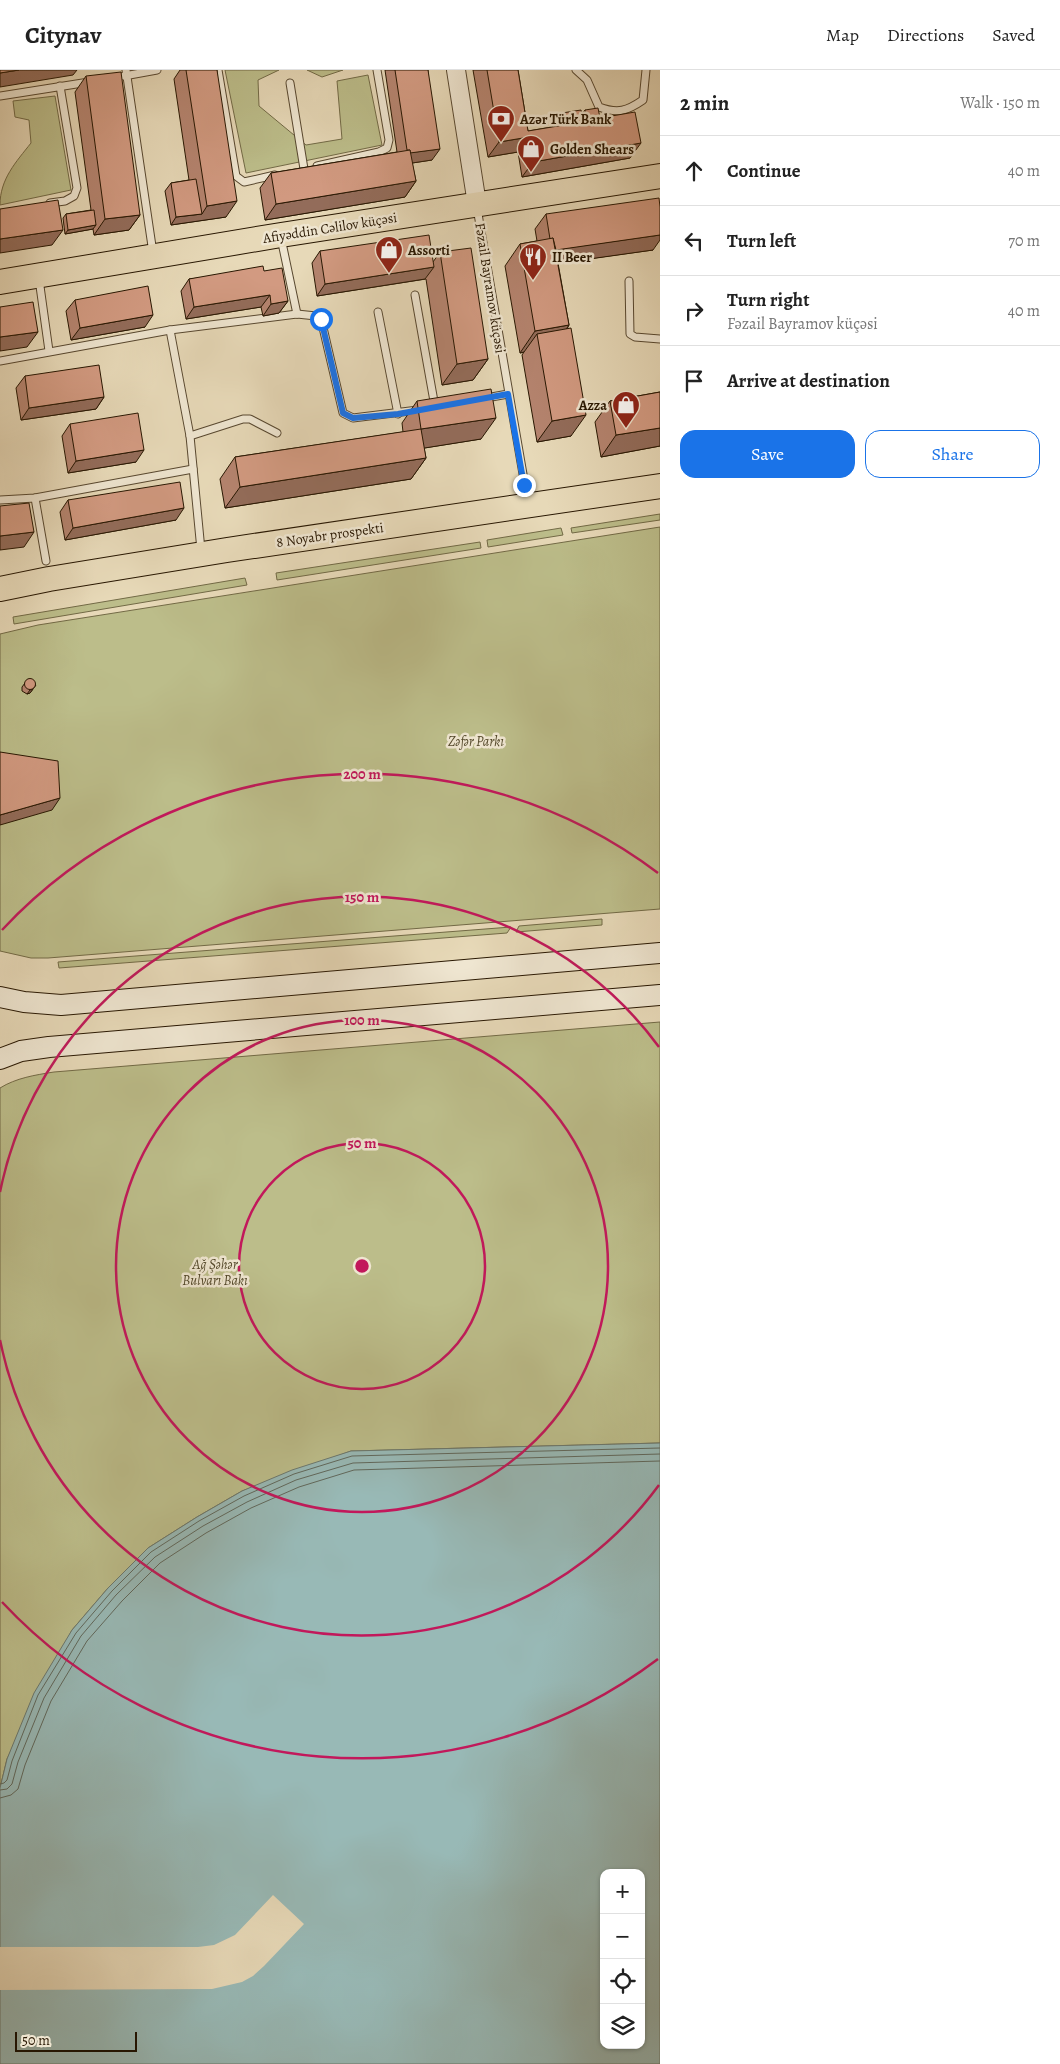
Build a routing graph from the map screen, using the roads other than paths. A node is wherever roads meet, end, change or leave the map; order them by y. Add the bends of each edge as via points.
1 (157, 70) edge
2 (218, 70) edge
3 (378, 70) edge
4 (456, 70) edge
5 (576, 70) edge
6 (646, 70) edge
7 (126, 73) edge
8 (118, 77) edge
9 (93, 81) edge
10 (290, 83) dead end
11 (60, 86) junction
12 (0, 96) edge
13 (304, 169) junction
14 (295, 171) edge
15 (286, 172) edge
16 (660, 176) edge
17 (46, 204) edge
18 (476, 204) junction
19 (281, 235) junction
20 (154, 256) junction
21 (39, 276) junction
22 (629, 281) dead end
23 (0, 282) edge
24 (415, 295) dead end
25 (378, 312) dead end
26 (297, 314) junction
27 (170, 330) junction
28 (660, 339) edge
29 (49, 351) junction
30 (0, 361) edge
31 (508, 394) junction
32 (481, 399) edge
33 (444, 405) edge
34 (435, 407) junction
35 (398, 414) junction
36 (277, 433) dead end
37 (190, 436) junction
38 (193, 469) junction
39 (660, 486) edge
40 (35, 498) junction
41 (0, 500) edge
42 (528, 506) junction
43 (201, 555) junction
44 (46, 561) dead end
45 (0, 588) edge
46 (660, 952) edge
47 (660, 995) edge
48 (0, 997) edge
49 (0, 1058) edge

1 - 7 lane
2 - 15 lane via 236,176 244,182
3 - 13 lane via 389,140 387,148
4 - 18 street, Fəzail Bayramov küçəsi
5 - 6 lane via 587,80 599,107 611,112 630,109 643,100
7 - 8 lane
7 - 20 lane
9 - 11 lane
10 - 13 lane
11 - 12 lane
11 - 17 lane via 77,188 74,196 65,201
13 - 14 lane
16 - 18 highway, Afiyəddin Cəlilov küçəsi
18 - 19 highway, Afiyəddin Cəlilov küçəsi
18 - 31 lane, Fəzail Bayramov küçəsi
19 - 20 highway, Afiyəddin Cəlilov küçəsi
19 - 26 lane
20 - 21 highway, Afiyəddin Cəlilov küçəsi
21 - 23 highway, Afiyəddin Cəlilov küçəsi
21 - 29 lane
22 - 28 lane via 630,334
24 - 34 lane
25 - 35 lane
26 - 27 lane
26 - 35 lane via 321,319 343,413 353,418
27 - 29 lane
27 - 37 lane
29 - 30 lane
31 - 32 lane
31 - 42 lane, Fəzail Bayramov küçəsi
33 - 34 lane
34 - 35 lane
36 - 37 lane via 250,419 243,419
37 - 38 lane
38 - 40 lane
38 - 43 lane
39 - 42 highway, 8 Noyabr prospekti
40 - 41 lane
40 - 44 lane
42 - 43 highway, 8 Noyabr prospekti
43 - 45 highway, 8 Noyabr prospekti
46 - 48 main road via 61,1005
47 - 49 main road via 49,1047

